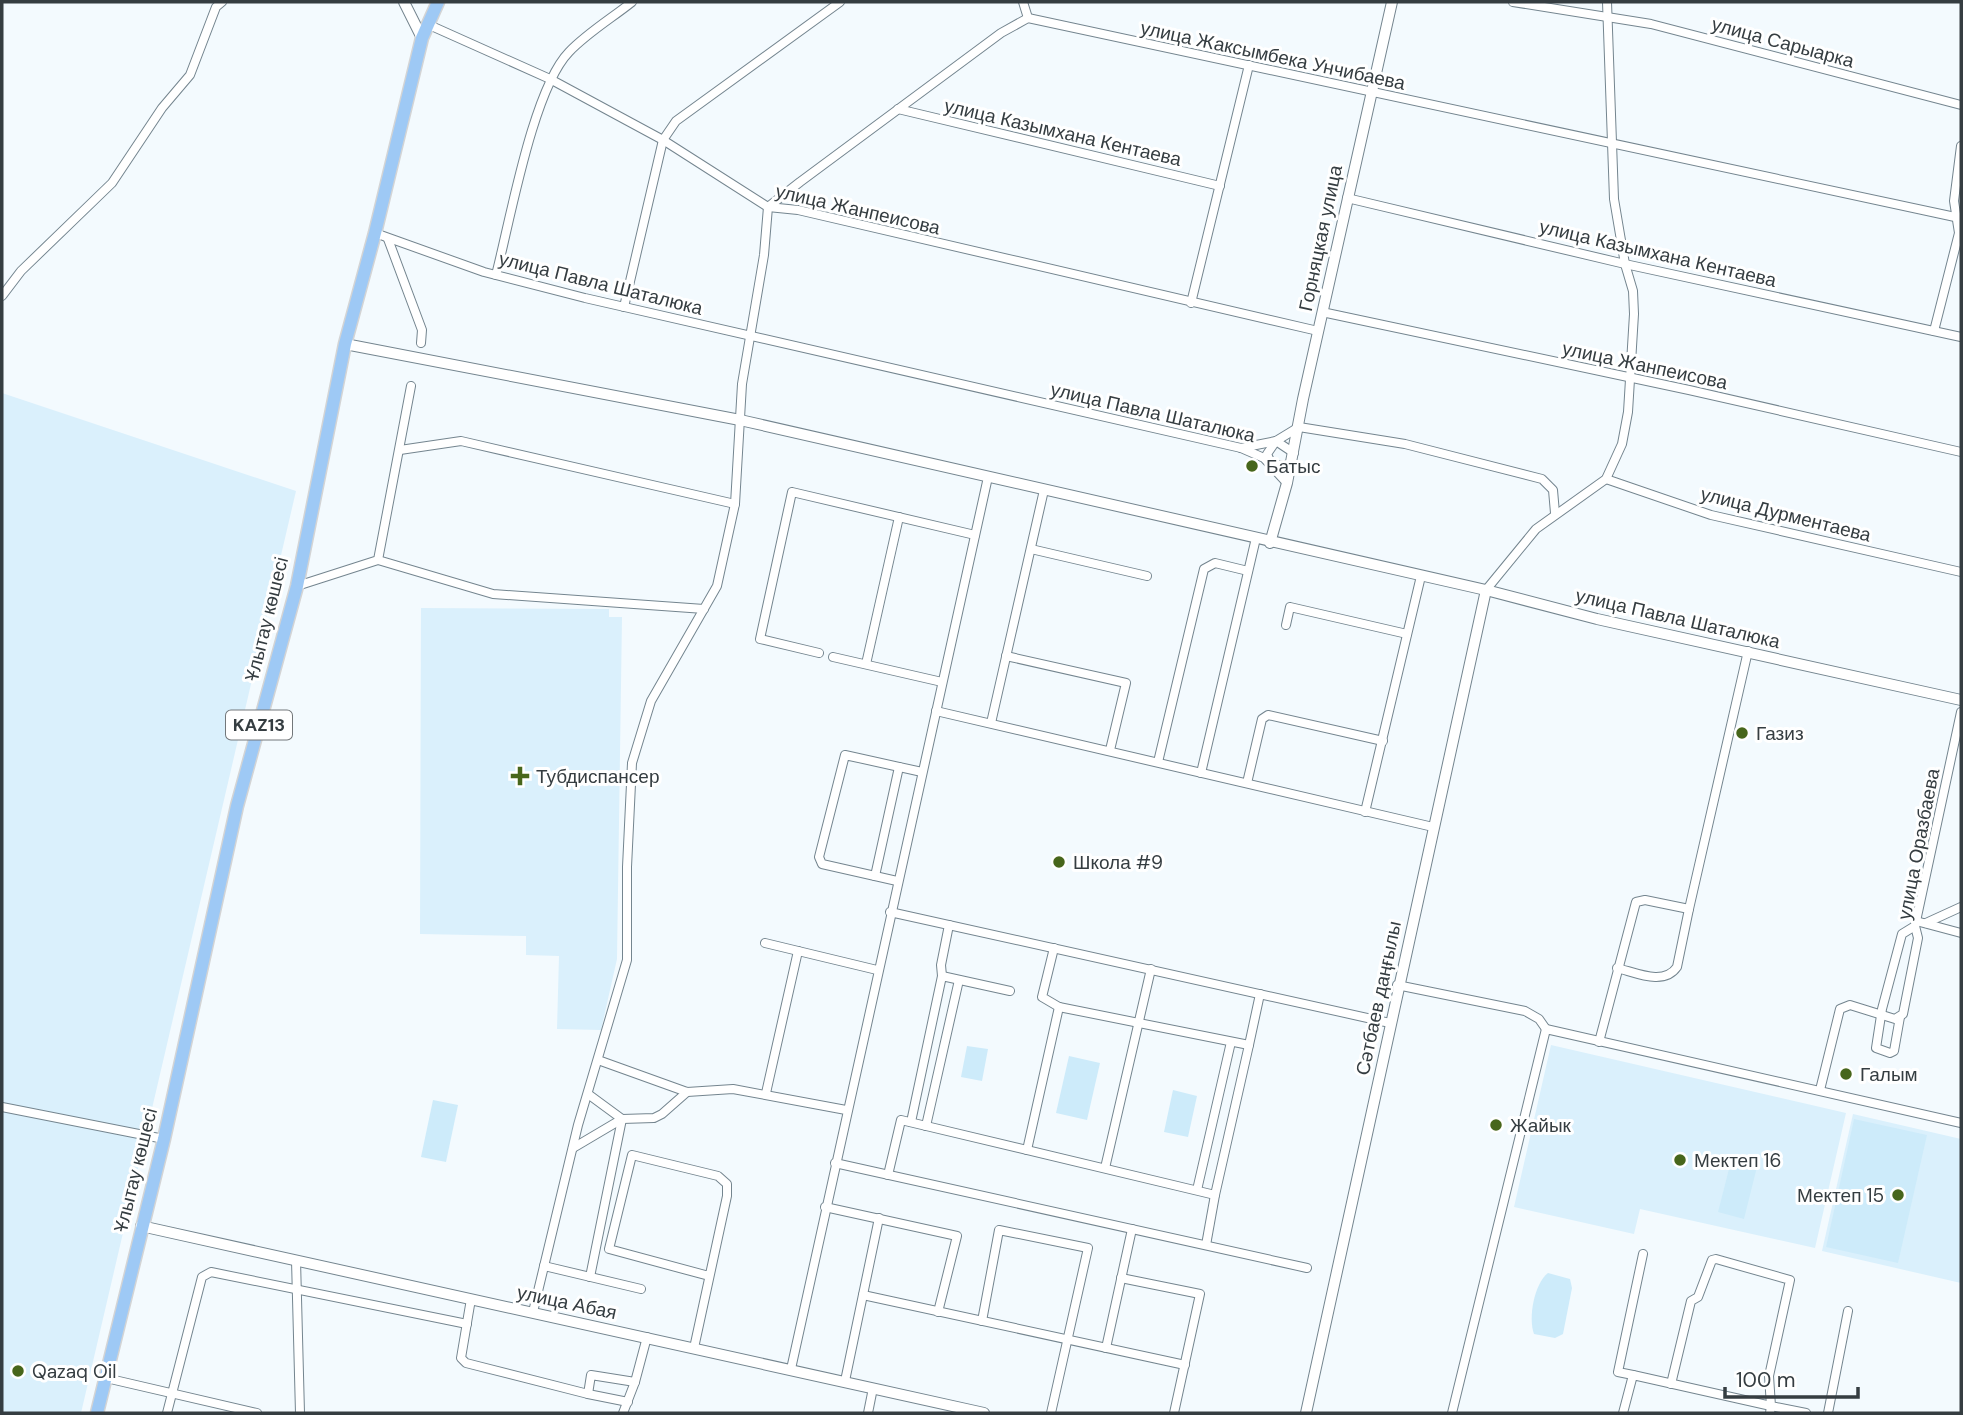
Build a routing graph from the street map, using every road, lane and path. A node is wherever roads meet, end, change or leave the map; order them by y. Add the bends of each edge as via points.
1 (222, 2) edge
2 (404, 2) edge
3 (438, 2) edge
4 (632, 2) edge
5 (840, 2) edge
6 (1023, 2) edge
7 (1392, 2) edge
8 (1513, 2) edge
9 (1607, 2) edge
10 (1607, 16) junction
11 (1028, 18) junction
12 (427, 24) junction
13 (422, 37) junction
14 (1249, 65) junction
15 (550, 79) junction
16 (1371, 93) junction
17 (1961, 106) edge
18 (898, 109) junction
19 (663, 141) junction
20 (1611, 143) junction
21 (1961, 146) edge
22 (1220, 186) junction
23 (1347, 198) junction
24 (768, 206) junction
25 (1955, 217) junction
26 (375, 233) junction
27 (388, 239) junction
28 (1625, 264) junction
29 (496, 275) junction
30 (2, 296) edge
31 (1191, 303) junction
32 (624, 307) junction
33 (1322, 312) junction
34 (1318, 331) junction
35 (1934, 331) junction
36 (1961, 337) edge
37 (749, 338) junction
38 (421, 343) dead end
39 (345, 344) junction
40 (1629, 377) junction
41 (411, 386) dead end
42 (740, 420) junction
43 (1300, 427) junction
44 (1276, 441) junction
45 (1241, 447) junction
46 (400, 450) junction
47 (1961, 452) edge
48 (1294, 453) junction
49 (1271, 463) junction
50 (1291, 464) junction
51 (988, 477) junction
52 (1606, 479) junction
53 (1287, 483) junction
54 (1044, 490) junction
55 (735, 504) junction
56 (1555, 513) junction
57 (899, 517) junction
58 (975, 535) junction
59 (1256, 538) junction
60 (1270, 543) junction
61 (1031, 549) junction
62 (378, 560) junction
63 (1248, 571) junction
64 (1961, 572) edge
65 (1147, 576) dead end
66 (1421, 576) junction
67 (297, 586) junction
68 (1486, 590) junction
69 (704, 609) junction
70 (1286, 625) dead end
71 (1407, 634) junction
72 (1748, 651) junction
73 (819, 653) dead end
74 (1006, 656) junction
75 (833, 657) dead end
76 (866, 664) junction
77 (942, 682) junction
78 (1961, 700) edge
79 (936, 711) junction
80 (1961, 712) edge
81 (991, 723) junction
82 (1383, 741) junction
83 (1110, 750) junction
84 (1158, 762) junction
85 (899, 767) junction
86 (922, 772) junction
87 (1201, 773) junction
88 (1247, 783) junction
89 (1365, 811) junction
90 (1433, 827) junction
91 (875, 876) junction
92 (897, 881) junction
93 (1961, 907) edge
94 (1689, 909) junction
95 (890, 912) junction
96 (1919, 924) junction
97 (949, 925) junction
98 (1961, 933) edge
99 (765, 943) dead end
100 (1054, 948) junction
101 (798, 951) junction
102 (1617, 968) junction
103 (1151, 969) junction
104 (877, 970) junction
105 (942, 976) junction
106 (959, 980) junction
107 (1397, 985) junction
108 (1010, 991) dead end
109 (1260, 993) junction
110 (1059, 1007) junction
111 (1882, 1016) junction
112 (1898, 1018) junction
113 (1390, 1023) junction
114 (1136, 1024) junction
115 (1546, 1029) junction
116 (1231, 1042) junction
117 (1599, 1042) junction
118 (1249, 1045) junction
119 (598, 1060) junction
120 (1820, 1090) junction
121 (687, 1092) junction
122 (766, 1093) junction
123 (588, 1094) junction
124 (2, 1107) edge
125 (846, 1110) junction
126 (622, 1119) junction
127 (911, 1122) junction
128 (1961, 1123) edge
129 (926, 1126) junction
130 (164, 1139) junction
131 (573, 1148) junction
132 (1027, 1150) junction
133 (835, 1163) junction
134 (1105, 1168) junction
135 (888, 1175) junction
136 (1197, 1191) junction
137 (1215, 1195) junction
138 (825, 1207) junction
139 (879, 1218) junction
140 (141, 1226) junction
141 (1132, 1229) junction
142 (1206, 1245) junction
143 (1643, 1254) dead end
144 (296, 1260) junction
145 (544, 1266) junction
146 (1307, 1268) dead end
147 (709, 1276) junction
148 (590, 1277) junction
149 (1121, 1278) junction
150 (295, 1288) junction
151 (640, 1289) dead end
152 (863, 1295) junction
153 (471, 1299) junction
154 (1848, 1311) dead end
155 (533, 1312) junction
156 (938, 1312) junction
157 (982, 1321) junction
158 (467, 1324) junction
159 (647, 1338) junction
160 (1067, 1339) junction
161 (694, 1348) junction
162 (1106, 1348) junction
163 (1185, 1365) junction
164 (791, 1369) junction
165 (1633, 1375) junction
166 (106, 1378) junction
167 (845, 1381) junction
168 (635, 1382) junction
169 (1671, 1384) junction
170 (873, 1388) junction
171 (171, 1393) junction
172 (588, 1394) junction
173 (628, 1402) junction
174 (1771, 1410) edge
175 (97, 1413) edge
176 (167, 1413) edge
177 (257, 1413) edge
178 (300, 1413) edge
179 (623, 1413) edge
180 (867, 1413) edge
181 (984, 1413) edge
182 (1051, 1413) edge
183 (1174, 1413) edge
184 (1306, 1413) edge
185 (1452, 1413) edge
186 (1623, 1413) edge
187 (1806, 1413) edge
188 (1828, 1413) edge

1 - 30 street via 190,75 112,183 21,271
2 - 13 street
3 - 12 main road, KAZ13
4 - 15 street via 568,52
5 - 19 street via 676,121
6 - 11 street
7 - 16 street, Горняцкая улица
8 - 10 street, улица Сарыарка
9 - 10 street
10 - 17 street, улица Сарыарка via 1768,53
10 - 20 street
11 - 14 street, улица Жаксымбека Унчибаева
11 - 18 street
12 - 13 main road, KAZ13
12 - 15 street, улица Жанпеисова
13 - 26 main road, Ұлытау көшесі / KAZ13
14 - 16 street, улица Жаксымбека Унчибаева
14 - 22 street
15 - 19 street, улица Жанпеисова
15 - 29 street
16 - 20 street, улица Жаксымбека Унчибаева
16 - 23 street, Горняцкая улица
18 - 22 street, улица Казымхана Кентаева
18 - 24 street
19 - 24 street, улица Жанпеисова
19 - 32 street
20 - 25 street, улица Жаксымбека Унчибаева
20 - 28 street
21 - 25 street
22 - 31 street
23 - 28 street, улица Казымхана Кентаева
23 - 33 street, Горняцкая улица
24 - 31 street, улица Жанпеисова
24 - 37 street
25 - 35 street via 1959,233
26 - 27 street, улица Павла Шаталюка
26 - 39 main road, Ұлытау көшесі / KAZ13
27 - 29 street, улица Павла Шаталюка
27 - 38 street via 422,330
28 - 35 street, улица Казымхана Кентаева
28 - 40 street via 1634,314
29 - 32 street, улица Павла Шаталюка
31 - 34 street, улица Жанпеисова
32 - 37 street, улица Павла Шаталюка
33 - 34 street, Горняцкая улица
33 - 40 street, улица Жанпеисова
34 - 43 street, Горняцкая улица
35 - 36 street, улица Казымхана Кентаева
37 - 42 street
37 - 45 street, улица Павла Шаталюка
39 - 42 street, улица Павла Шаталюка
39 - 67 main road, Ұлытау көшесі / KAZ13
40 - 47 street, улица Жанпеисова
40 - 52 street via 1622,444
41 - 46 street
42 - 51 street, улица Павла Шаталюка
42 - 55 street
43 - 44 street
43 - 48 street, Горняцкая улица
43 - 56 street via 1405,444 1542,479 1553,490
44 - 45 street
44 - 48 street
44 - 49 street via 1267,454
45 - 49 street, улица Павла Шаталюка
46 - 55 street via 461,441
46 - 62 street
48 - 50 street, Горняцкая улица
49 - 50 street via 1280,467
49 - 53 street, улица Павла Шаталюка
50 - 53 street, Горняцкая улица
51 - 54 street, улица Павла Шаталюка
51 - 58 street
52 - 56 street
52 - 64 street, улица Дурментаева via 1711,514
53 - 60 street
54 - 59 street, улица Павла Шаталюка
54 - 61 street
55 - 69 street via 717,586
56 - 68 street
57 - 58 street
57 - 73 street via 792,492 760,639
57 - 76 street
58 - 77 street
59 - 60 street, улица Павла Шаталюка
59 - 63 street
60 - 66 street, улица Павла Шаталюка
61 - 65 street
61 - 74 street
62 - 67 street
62 - 69 street via 493,594
63 - 84 street via 1215,563 1204,569
63 - 87 street
66 - 68 street, улица Павла Шаталюка
66 - 71 street
67 - 130 main road, Ұлытау көшесі / KAZ13 via 237,806
68 - 72 street, улица Павла Шаталюка
68 - 90 street, Сәтбаев даңғылы
69 - 119 street via 651,701 632,762 627,960
70 - 71 street via 1290,607
71 - 82 street
72 - 78 street, улица Павла Шаталюка
72 - 94 street
74 - 81 street
74 - 83 street via 1126,683
75 - 76 street
76 - 77 street
77 - 79 street
79 - 81 street
79 - 86 street
80 - 96 street, улица Оразбаева
81 - 83 street
82 - 88 street via 1268,715 1262,719
82 - 89 street
83 - 84 street
84 - 87 street
85 - 86 street
85 - 91 street
85 - 91 street via 845,755 819,857 822,864
86 - 92 street
87 - 88 street
88 - 89 street
89 - 90 street
90 - 107 street, Сәтбаев даңғылы
91 - 92 street
92 - 95 street
93 - 96 street
94 - 102 street via 1636,902
94 - 102 street via 1672,974 1664,979
95 - 97 street
95 - 104 street
96 - 98 street
96 - 111 street via 1902,934
96 - 112 street, улица Оразбаева
97 - 100 street
97 - 105 street
99 - 101 street
100 - 103 street
100 - 110 street via 1042,997
101 - 104 street
101 - 122 street
102 - 117 street
103 - 109 street
103 - 114 street
104 - 125 street
105 - 106 street
105 - 127 street
106 - 108 street
106 - 129 street
107 - 113 street, Сәтбаев даңғылы
107 - 115 street via 1525,1011 1539,1018
109 - 113 street
109 - 118 street
110 - 114 street
110 - 132 street
111 - 112 street
111 - 112 street, улица Оразбаева via 1876,1048 1890,1053
111 - 120 street via 1850,1005 1840,1009
113 - 184 street, Сәтбаев даңғылы
114 - 116 street
114 - 134 street
115 - 117 street
115 - 185 street
116 - 118 street
116 - 136 street
117 - 120 street
118 - 137 street
119 - 121 street
119 - 123 street
120 - 128 street
121 - 122 street via 733,1089
121 - 126 street via 654,1118
122 - 125 street
123 - 126 street
123 - 131 street
124 - 130 street
125 - 133 street
126 - 131 street
126 - 148 street
127 - 129 street
127 - 135 street via 901,1120
129 - 132 street
130 - 140 main road, Ұлытау көшесі / KAZ13
131 - 145 street
132 - 134 street
133 - 135 street
133 - 138 street
134 - 136 street
135 - 141 street
136 - 137 street
137 - 142 street
138 - 139 street
138 - 164 street
139 - 152 street
139 - 156 street via 957,1236
140 - 144 street, улица Абая
140 - 166 main road, Ұлытау көшесі / KAZ13
141 - 142 street
141 - 149 street
142 - 146 street
143 - 165 street via 1618,1372
144 - 150 street
144 - 153 street, улица Абая
145 - 148 street
145 - 155 street
147 - 147 street via 727,1196 726,1181 632,1155 610,1249
147 - 161 street
148 - 151 street
149 - 162 street
149 - 163 street via 1200,1294
150 - 158 street
150 - 171 street via 230,1274 202,1277
150 - 178 street
152 - 156 street
152 - 167 street
153 - 155 street, улица Абая
153 - 158 street
154 - 188 street
155 - 159 street, улица Абая
156 - 157 street
157 - 160 street
157 - 160 street via 999,1230 1088,1248
158 - 172 street via 462,1361
159 - 161 street, улица Абая
159 - 168 street
160 - 162 street
160 - 182 street
161 - 164 street, улица Абая
162 - 163 street
163 - 183 street
164 - 167 street, улица Абая
165 - 169 street
165 - 186 street
166 - 171 street
166 - 175 main road, Ұлытау көшесі / KAZ13
167 - 170 street, улица Абая
168 - 172 street via 591,1375
168 - 173 street
169 - 174 street
169 - 174 street via 1691,1301 1698,1297 1712,1260 1787,1277 1792,1284 1769,1376
170 - 180 street
170 - 181 street, улица Абая
171 - 176 street
171 - 177 street
172 - 173 street
173 - 179 street
174 - 187 street

